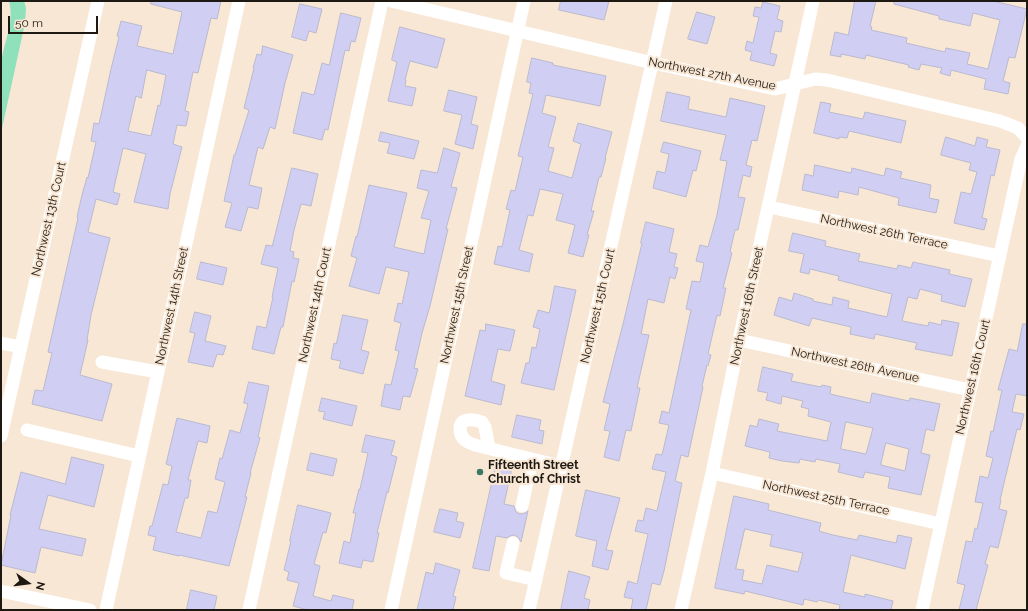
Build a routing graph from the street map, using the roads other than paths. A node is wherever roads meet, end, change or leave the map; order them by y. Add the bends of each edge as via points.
1 (98, 1) edge
2 (239, 1) edge
3 (382, 1) edge
4 (391, 1) edge
5 (524, 1) edge
6 (666, 1) edge
7 (813, 1) edge
8 (517, 30) junction
9 (653, 63) junction
10 (794, 85) junction
11 (1027, 137) edge
12 (769, 207) junction
13 (1000, 256) junction
14 (739, 340) junction
15 (1, 343) edge
16 (21, 347) junction
17 (102, 362) dead end
18 (158, 372) junction
19 (970, 390) junction
20 (28, 430) dead end
21 (1, 436) edge
22 (489, 448) dead end
23 (139, 456) junction
24 (532, 459) junction
25 (561, 467) junction
26 (712, 473) junction
27 (522, 506) dead end
28 (941, 524) junction
29 (513, 542) dead end
30 (536, 580) junction
31 (1, 591) edge
32 (684, 609) edge
33 (90, 610) edge
34 (106, 610) edge
35 (249, 610) edge
36 (391, 610) edge
37 (529, 610) edge
38 (922, 610) edge

1 - 16 street, Northwest 13th Court
2 - 18 street, Northwest 14th Street
3 - 35 street, Northwest 14th Court
4 - 8 street, Northwest 27th Avenue
5 - 8 street, Northwest 15th Street
6 - 9 street, Northwest 15th Court
7 - 10 street, Northwest 16th Street
8 - 9 street, Northwest 27th Avenue
8 - 36 street, Northwest 15th Street
9 - 10 street, Northwest 27th Avenue via 775,89
9 - 25 street, Northwest 15th Court
10 - 11 street, Northwest 27th Avenue via 815,79 827,80 1000,121 1018,128
10 - 12 street, Northwest 16th Street
11 - 13 street, Northwest 16th Court
12 - 13 street, Northwest 26th Terrace
12 - 14 street, Northwest 16th Street
13 - 19 street, Northwest 16th Court
14 - 19 street, Northwest 26th Avenue
14 - 26 street, Northwest 16th Street
15 - 16 street
16 - 21 street, Northwest 13th Court
17 - 18 street
18 - 23 street, Northwest 14th Street
19 - 28 street, Northwest 16th Court
20 - 23 street
22 - 24 street
23 - 34 street, Northwest 14th Street
24 - 25 street
24 - 27 street
25 - 30 street, Northwest 15th Court
26 - 28 street, Northwest 25th Terrace
26 - 32 street, Northwest 16th Street
28 - 38 street, Northwest 16th Court
29 - 30 street via 506,573
30 - 37 street, Northwest 15th Court
31 - 33 street

